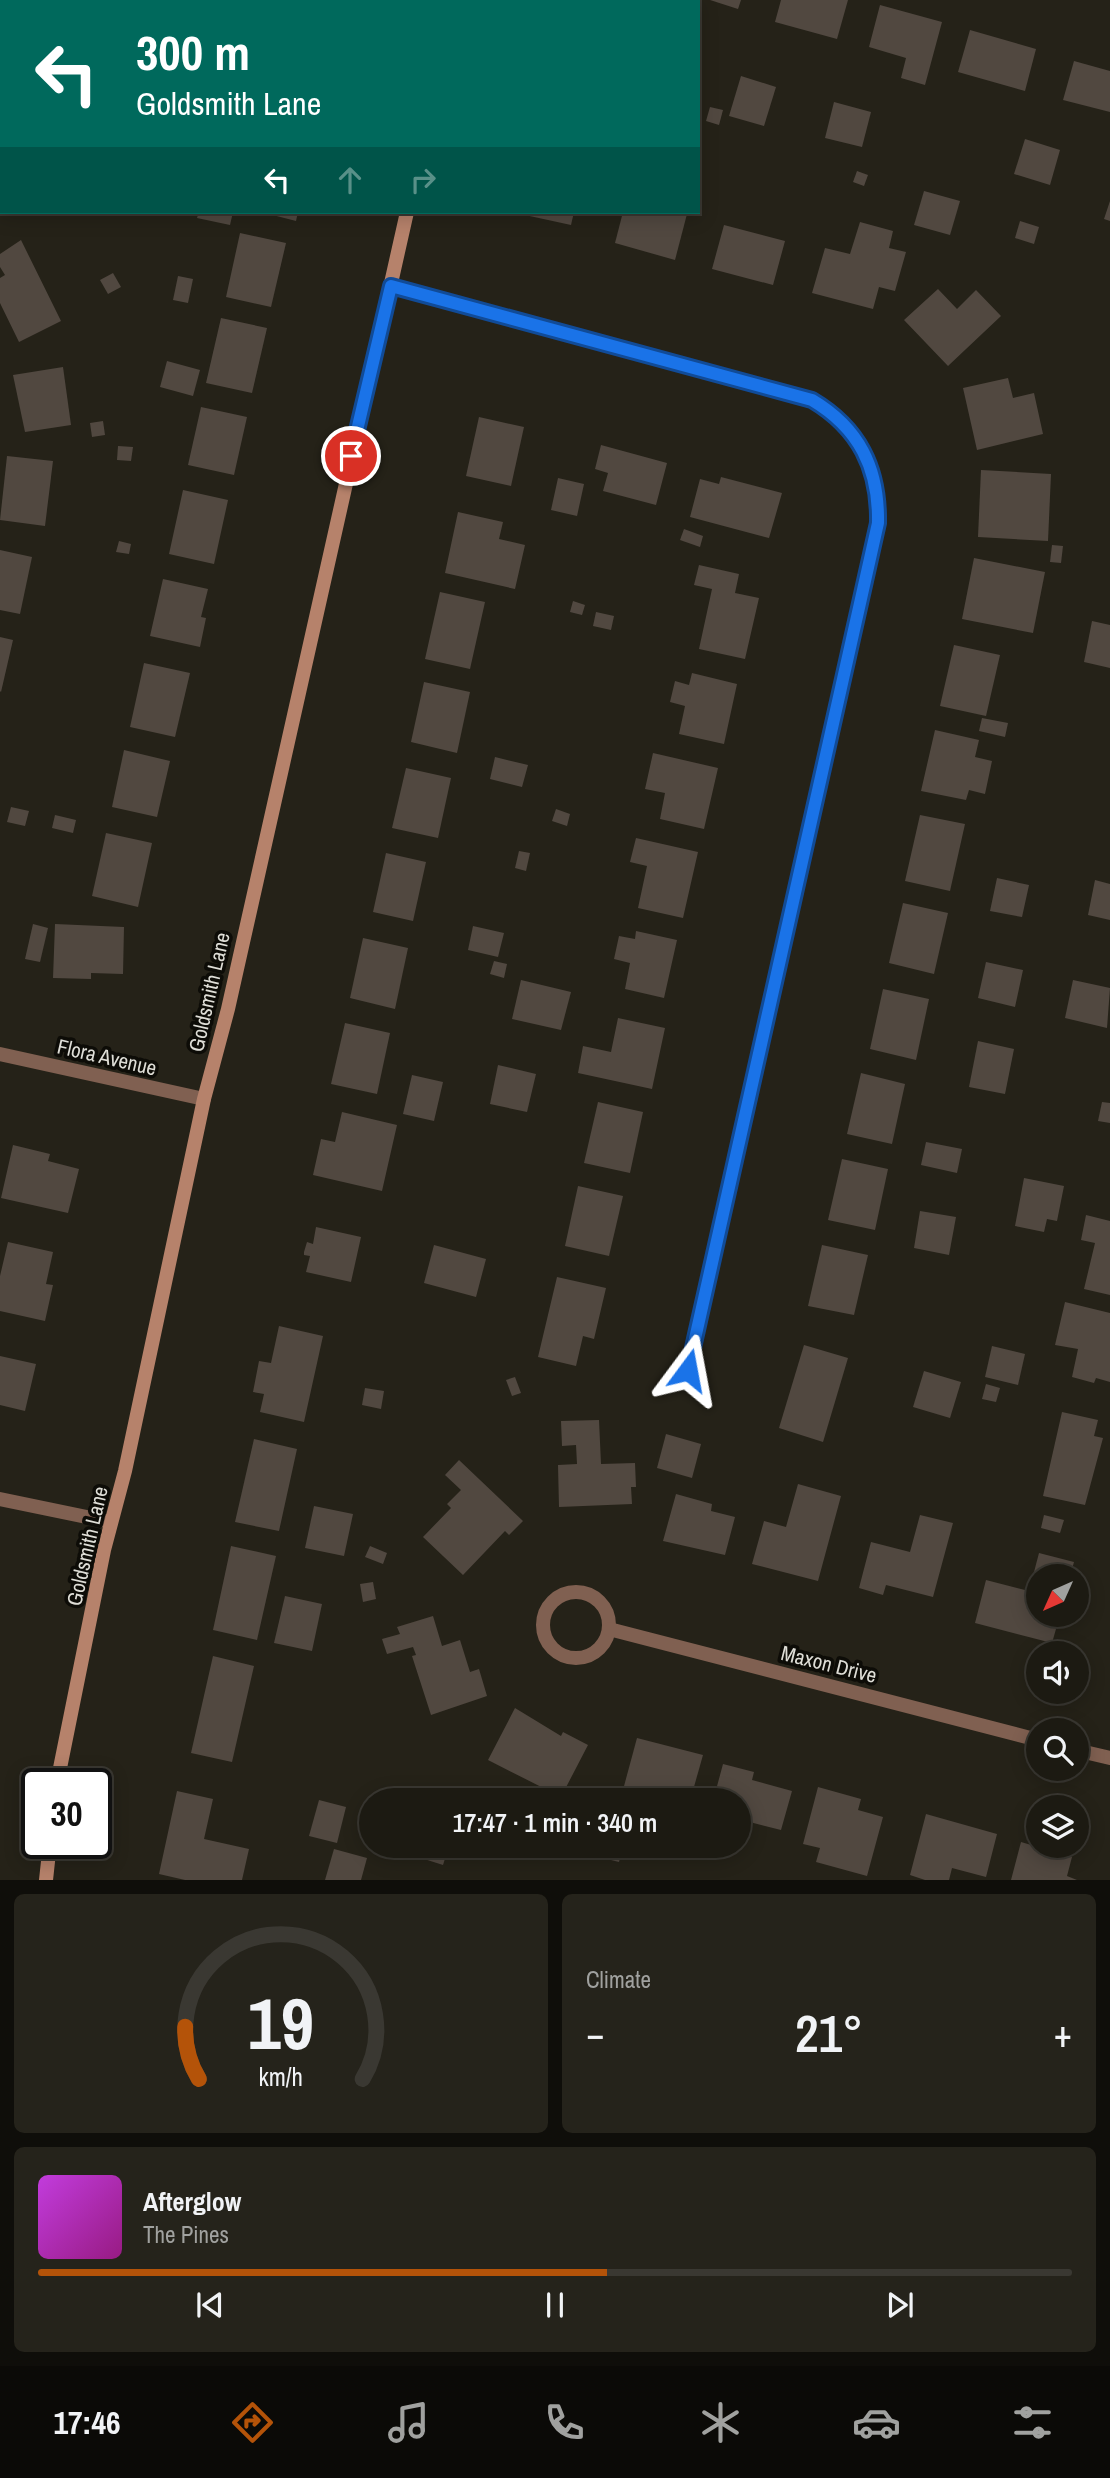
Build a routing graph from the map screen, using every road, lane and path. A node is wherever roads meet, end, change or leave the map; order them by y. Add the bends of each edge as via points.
1 (407, 214) edge
2 (391, 286) junction
3 (0, 1054) edge
4 (204, 1099) junction
5 (688, 1370) dead end
6 (0, 1499) edge
7 (111, 1522) junction
8 (609, 1629) junction
9 (1026, 1737) edge
10 (1089, 1753) edge
11 (1110, 1758) edge
12 (60, 1768) edge
13 (48, 1859) edge
14 (46, 1880) edge

1 - 2 street, Goldsmith Lane
2 - 4 street, Goldsmith Lane
2 - 5 street via 812,400 831,411 856,436 875,477 878,523
3 - 4 street, Flora Avenue
4 - 7 street, Goldsmith Lane
6 - 7 street
7 - 12 street, Goldsmith Lane
8 - 8 street via 598,1600 579,1592 559,1596 545,1612 543,1623 550,1644 567,1657 590,1655 599,1649
8 - 9 street, Maxon Drive
10 - 11 street
13 - 14 street

